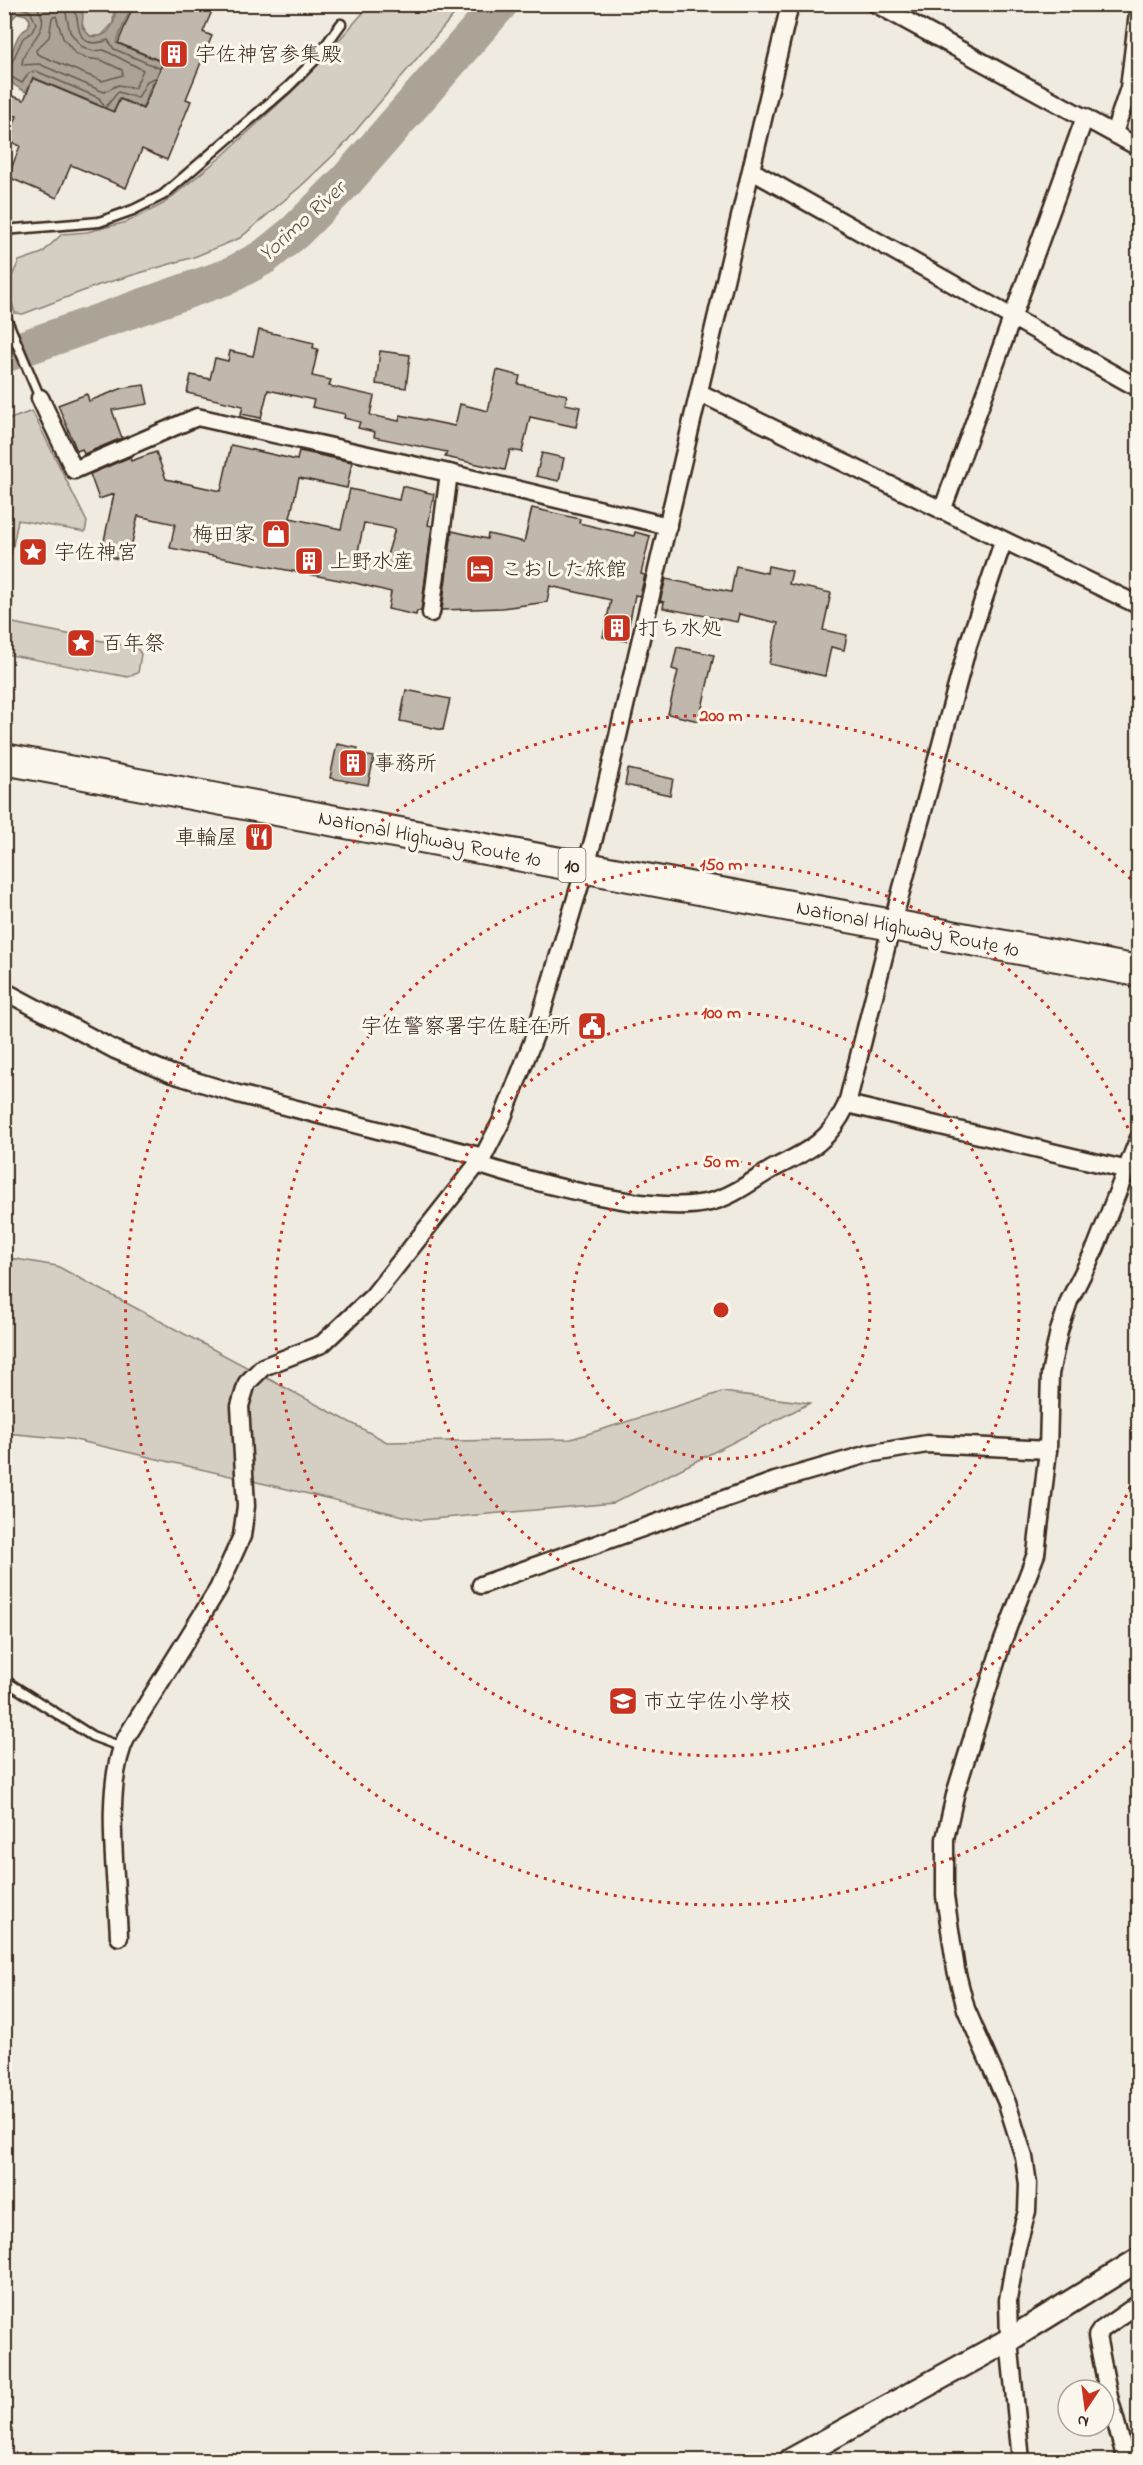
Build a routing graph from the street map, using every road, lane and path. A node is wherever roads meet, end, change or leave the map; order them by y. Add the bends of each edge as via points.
1 (790, 4) edge
2 (876, 4) edge
3 (1138, 13) edge
4 (341, 24) dead end
5 (1085, 117) junction
6 (1114, 133) junction
7 (1138, 147) edge
8 (752, 171) junction
9 (4, 230) edge
10 (4, 313) edge
11 (1012, 319) junction
12 (1138, 388) edge
13 (700, 393) junction
14 (38, 395) joint
15 (449, 473) junction
16 (942, 511) junction
17 (668, 526) junction
18 (1003, 542) junction
19 (1138, 605) edge
20 (431, 614) dead end
21 (4, 759) edge
22 (586, 868) junction
23 (892, 925) junction
24 (1138, 971) edge
25 (4, 991) edge
26 (847, 1104) junction
27 (1138, 1140) edge
28 (480, 1160) junction
29 (1128, 1170) junction
30 (1048, 1450) junction
31 (481, 1585) dead end
32 (4, 1680) edge
33 (122, 1747) junction
34 (119, 1937) dead end
35 (1138, 2260) edge
36 (1138, 2304) edge
37 (1009, 2340) junction
38 (791, 2460) edge
39 (1021, 2460) edge
40 (1126, 2460) edge

1 - 8 street
2 - 5 street
3 - 6 street via 1129,88
4 - 9 lane via 315,60 288,87 163,195 99,222
5 - 6 street
5 - 11 street
6 - 7 street
8 - 11 street
8 - 13 street
10 - 14 lane
11 - 12 street
11 - 16 street
13 - 16 street
13 - 17 street
14 - 15 street via 74,470 198,417
15 - 17 street
15 - 20 street
16 - 18 street
17 - 22 street
18 - 19 street
18 - 23 street via 971,636
21 - 22 highway, National Highway Route 10 / 10
22 - 23 highway, National Highway Route 10 / 10
22 - 28 street via 535,1035 501,1122
23 - 24 highway, National Highway Route 10 / 10
23 - 26 street
25 - 28 street via 116,1050 172,1074
26 - 28 street via 826,1138 810,1150 709,1202 681,1206 627,1201
26 - 29 street
27 - 29 street
28 - 33 street via 373,1296 329,1339 311,1350 263,1367 247,1383 240,1406 246,1506 242,1536 218,1589
29 - 30 street via 1059,1331 1050,1374
30 - 31 street via 927,1444 868,1454 775,1481
30 - 37 street via 1036,1554 1002,1643 956,1791 943,1867 949,1929 966,2009 1006,2103 1025,2166 1027,2211 1008,2300
32 - 33 lane via 92,1736
33 - 34 street via 113,1802
35 - 37 street
36 - 40 street via 1097,2336
37 - 38 street
37 - 39 street

